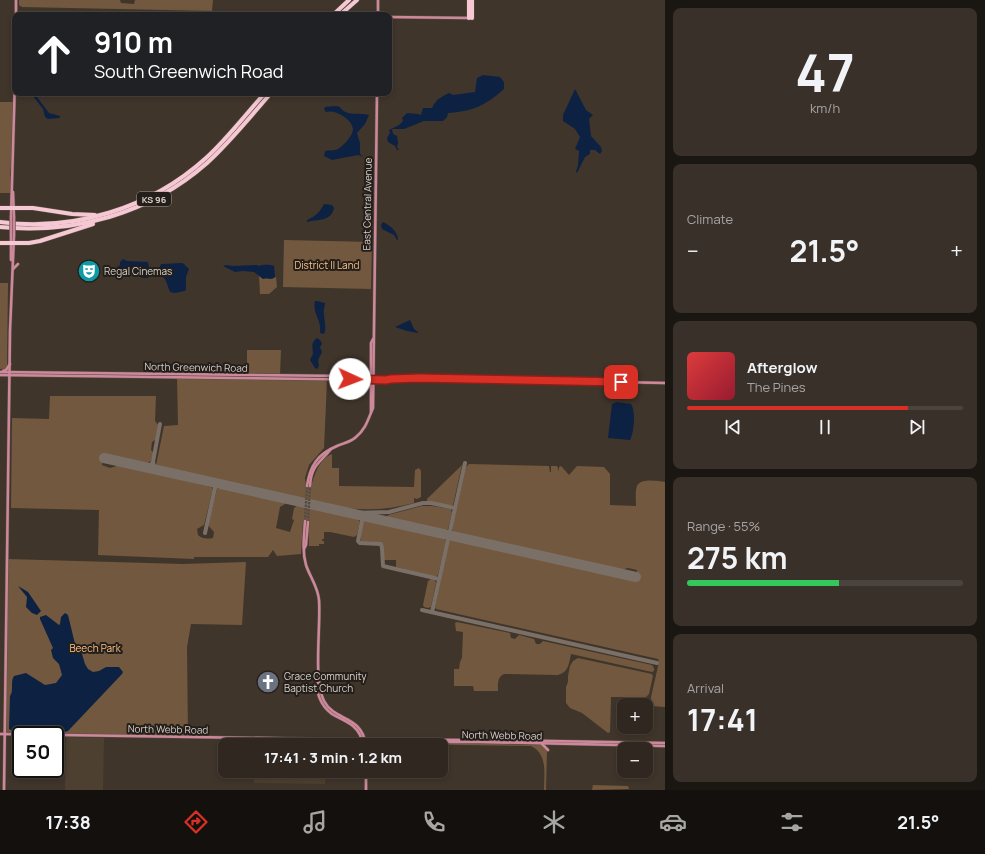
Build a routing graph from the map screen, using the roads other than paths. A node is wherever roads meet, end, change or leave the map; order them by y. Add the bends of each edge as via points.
1 (16, 0) edge
2 (349, 0) edge
3 (356, 0) edge
4 (378, 0) edge
5 (471, 0) edge
6 (16, 12) edge
7 (336, 12) edge
8 (343, 12) edge
9 (378, 12) edge
10 (392, 16) edge
11 (470, 18) joint
12 (15, 96) edge
13 (262, 96) edge
14 (268, 96) edge
15 (377, 96) edge
16 (0, 208) edge
17 (12, 208) junction
18 (115, 211) junction
19 (121, 214) junction
20 (0, 222) edge
21 (0, 226) edge
22 (0, 243) edge
23 (14, 243) junction
24 (13, 248) joint
25 (12, 263) junction
26 (18, 264) dead end
27 (12, 271) junction
28 (373, 338) junction
29 (10, 363) junction
30 (371, 367) junction
31 (0, 373) edge
32 (10, 374) junction
33 (363, 376) junction
34 (372, 378) junction
35 (391, 379) junction
36 (381, 380) junction
37 (665, 384) edge
38 (374, 388) junction
39 (372, 412) junction
40 (308, 486) tunnel mouth
41 (306, 522) tunnel mouth
42 (0, 734) edge
43 (5, 734) junction
44 (270, 738) edge
45 (363, 738) edge
46 (546, 741) junction
47 (553, 741) junction
48 (448, 742) edge
49 (448, 742) edge
50 (602, 743) junction
51 (665, 743) edge
52 (542, 744) junction
53 (548, 744) junction
54 (665, 746) edge
55 (548, 750) dead end
56 (366, 778) edge
57 (4, 790) edge
58 (366, 790) edge

1 - 6 main road
2 - 7 highway
3 - 8 highway
4 - 9 main road
5 - 11 highway
10 - 11 main road
12 - 17 main road
13 - 18 highway, KS 96 via 218,146 191,170 153,194
14 - 19 highway, KS 96 via 226,144 194,174 163,194
15 - 28 main road, East Central Avenue
16 - 17 highway
17 - 18 highway via 84,215
17 - 23 main road, bridge
18 - 20 highway, KS 96 via 58,223
19 - 21 highway, KS 96 via 64,227 25,229
19 - 23 highway via 44,240
22 - 23 highway
23 - 24 highway via 16,245
23 - 25 main road via 10,255
24 - 25 main road
25 - 27 main road
26 - 27 main road
27 - 29 main road
28 - 30 main road, East Central Avenue
28 - 34 main road, East Central Avenue
29 - 31 main road via 6,370
29 - 32 main road
30 - 33 main road
30 - 34 main road, East Central Avenue
31 - 32 main road, North Greenwich Road
32 - 33 main road, North Greenwich Road
32 - 34 main road, North Greenwich Road
32 - 43 main road
33 - 34 main road, North Greenwich Road
34 - 35 main road, North Greenwich Road
34 - 36 main road, North Greenwich Road
34 - 38 main road, East Central Avenue
34 - 39 main road, East Central Avenue
35 - 36 main road, North Greenwich Road
35 - 37 main road, North Greenwich Road
36 - 38 main road
38 - 39 main road, East Central Avenue
39 - 40 main road, East Central Avenue via 367,425 359,434 349,442 321,455 310,473
41 - 45 main road via 303,545 306,565 319,598 320,692 333,712 354,723
42 - 43 main road, North Webb Road
43 - 44 main road, North Webb Road
43 - 57 main road
46 - 47 main road, North Webb Road
46 - 48 main road, North Webb Road
46 - 53 main road
47 - 50 main road, North Webb Road
47 - 53 main road
49 - 52 main road, North Webb Road
50 - 51 main road
50 - 53 main road, North Webb Road
50 - 54 main road
52 - 53 main road, North Webb Road
52 - 55 main road
56 - 58 main road

